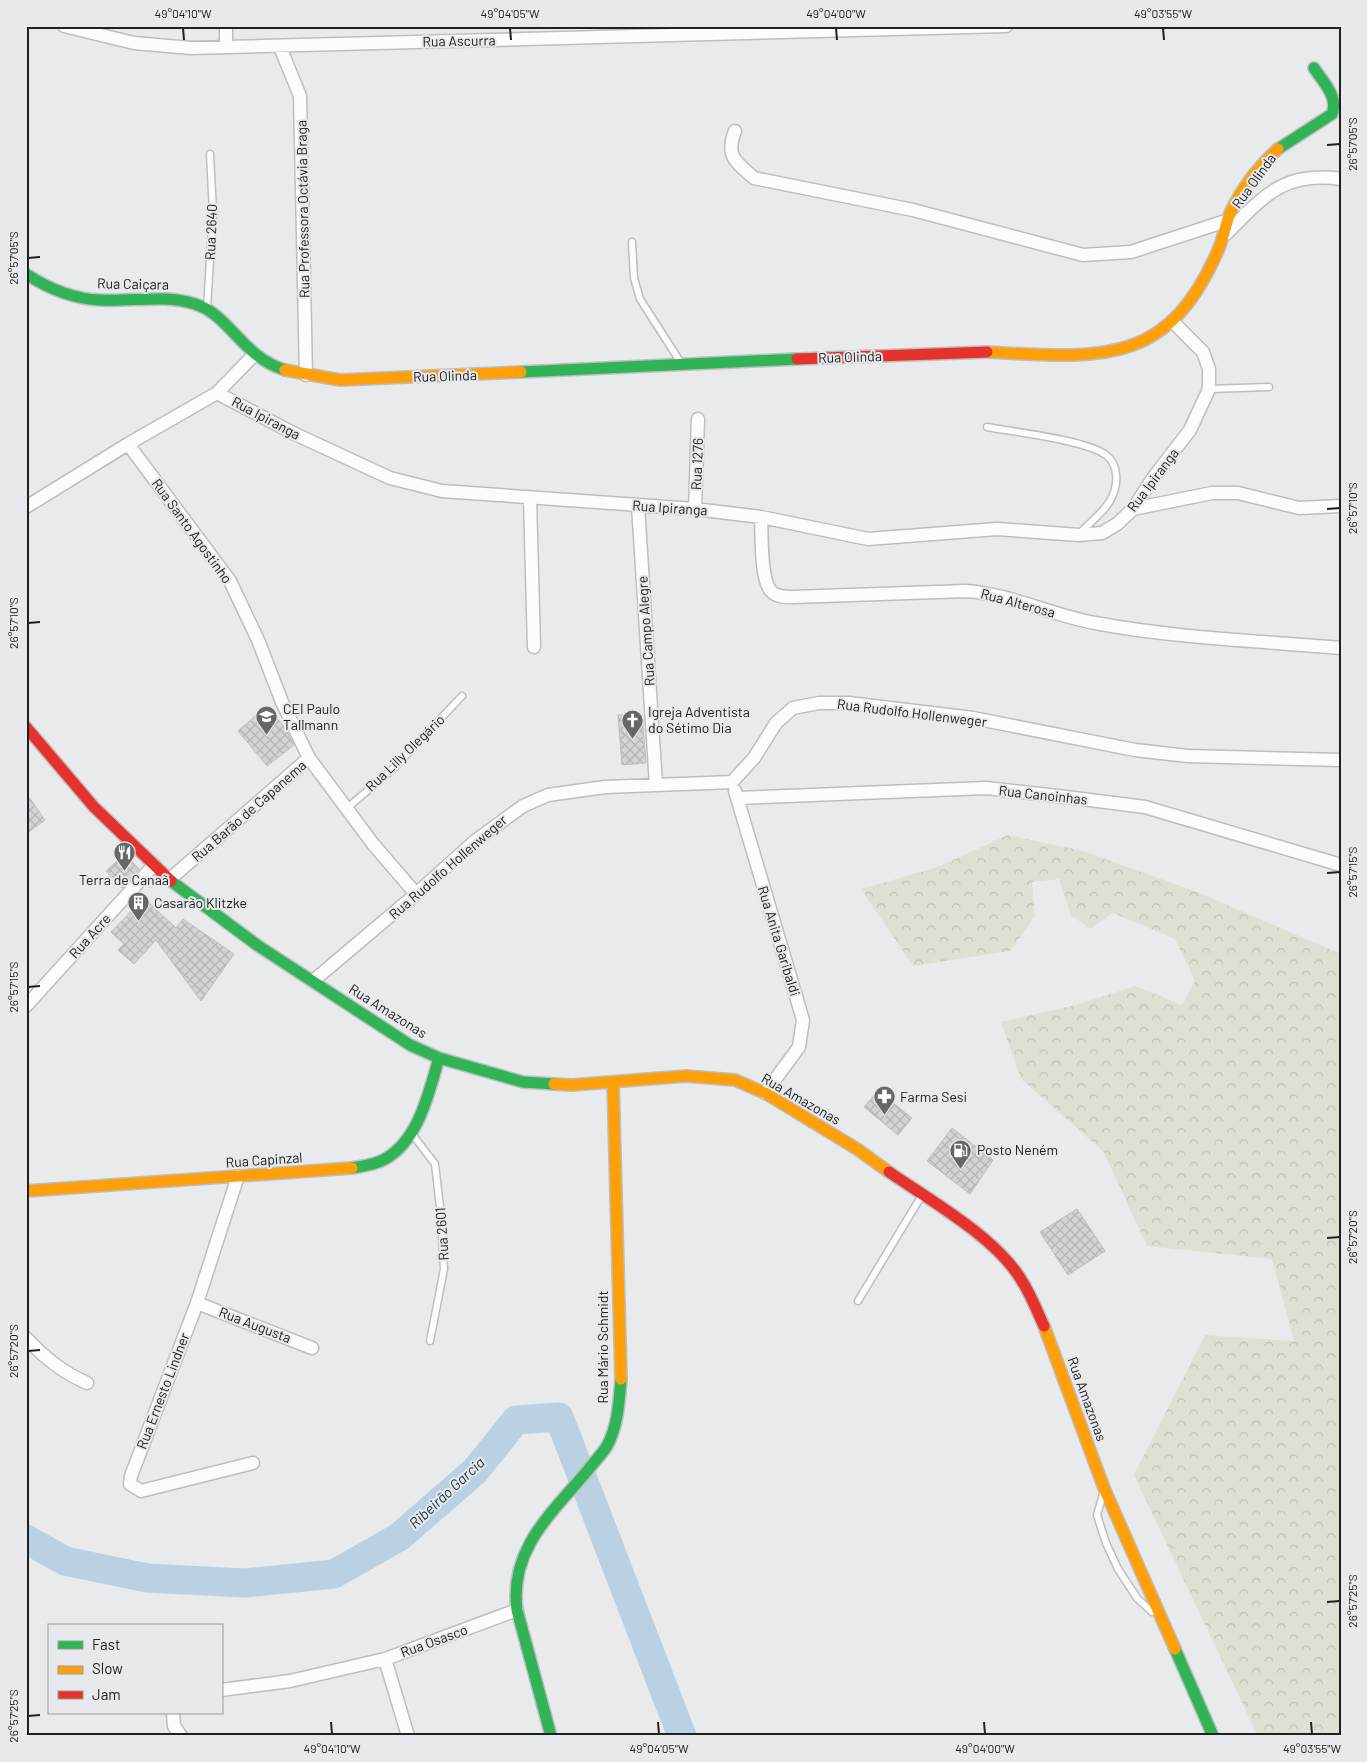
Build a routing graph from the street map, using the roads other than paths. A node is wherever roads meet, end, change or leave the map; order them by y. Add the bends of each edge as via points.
1 (64, 26) edge
2 (226, 26) edge
3 (1006, 26) edge
4 (226, 46) junction
5 (280, 47) junction
6 (1314, 68) dead end
7 (735, 131) dead end
8 (210, 154) dead end
9 (1341, 179) edge
10 (1229, 220) junction
11 (1224, 235) junction
12 (632, 242) dead end
13 (26, 274) edge
14 (207, 309) junction
15 (1173, 322) junction
16 (254, 355) junction
17 (682, 364) junction
18 (306, 375) junction
19 (1268, 387) dead end
20 (1209, 389) junction
21 (217, 393) junction
22 (698, 419) dead end
23 (987, 427) dead end
24 (128, 444) junction
25 (530, 498) junction
26 (638, 506) junction
27 (1341, 506) edge
28 (26, 507) edge
29 (695, 509) junction
30 (1133, 509) junction
31 (761, 517) junction
32 (1079, 535) junction
33 (534, 646) dead end
34 (1341, 648) edge
35 (462, 696) dead end
36 (26, 727) edge
37 (310, 758) junction
38 (1341, 760) edge
39 (732, 782) junction
40 (656, 785) junction
41 (737, 798) junction
42 (346, 808) junction
43 (154, 865) junction
44 (1341, 865) edge
45 (170, 880) junction
46 (416, 894) junction
47 (313, 981) junction
48 (26, 1006) edge
49 (439, 1058) junction
50 (613, 1082) junction
51 (765, 1093) junction
52 (412, 1134) junction
53 (238, 1176) junction
54 (26, 1191) edge
55 (922, 1194) junction
56 (858, 1301) dead end
57 (197, 1303) junction
58 (26, 1338) edge
59 (430, 1341) dead end
60 (312, 1348) dead end
61 (87, 1383) dead end
62 (253, 1464) dead end
63 (1104, 1488) junction
64 (517, 1610) junction
65 (1164, 1622) junction
66 (385, 1659) junction
67 (222, 1690) edge
68 (173, 1714) edge
69 (181, 1736) edge
70 (408, 1736) edge
71 (551, 1736) edge
72 (1213, 1736) edge

1 - 4 street, Rua Ascurra via 134,43 191,48
2 - 4 street
3 - 5 street, Rua Ascurra
4 - 5 street, Rua Ascurra
5 - 18 street, Rua Professora Octávia Braga via 296,82 301,113
6 - 10 street, Rua Olinda via 1332,96 1335,106 1332,114 1289,139 1267,159 1233,207
7 - 10 street via 730,145 734,161 754,178 913,210 1083,255 1131,252
8 - 14 lane, Rua 2640 via 213,212
9 - 11 street via 1320,176 1279,185
10 - 11 street, Rua Olinda
11 - 15 street, Rua Olinda via 1203,280
12 - 17 lane via 634,278 640,299
13 - 14 street, Rua Caiçara via 71,296 103,300 169,299
14 - 16 street, Rua Caiçara
15 - 17 street, Rua Olinda via 1141,343 1117,350 1056,354 972,351
15 - 20 street, Rua Ipiranga via 1203,352 1209,369
16 - 18 street, Rua Olinda via 285,370
16 - 21 street
17 - 18 street, Rua Olinda via 340,380
19 - 20 lane
20 - 30 street, Rua Ipiranga via 1190,430
21 - 24 street, Rua Ipiranga
21 - 25 street, Rua Ipiranga via 294,434 390,478 442,491
22 - 29 street, Rua 1276
23 - 32 lane via 1092,448 1111,461 1117,484 1111,499
24 - 28 street, Rua Ipiranga
24 - 37 street, Rua Santo Agostinho via 230,581
25 - 26 street, Rua Ipiranga
25 - 33 street
26 - 29 street, Rua Ipiranga
26 - 40 street, Rua Campo Alegre
27 - 30 street via 1299,508 1238,493 1212,493
29 - 31 street, Rua Ipiranga
30 - 32 street, Rua Ipiranga via 1102,533
31 - 32 street, Rua Ipiranga via 868,539 997,529
31 - 34 street, Rua Alterosa via 766,580 770,590 779,596 989,593 1094,623
35 - 42 lane, Rua Lilly Olegário via 394,768
36 - 43 street, Rua Amazonas via 68,781
37 - 42 street, Rua Barão de Capanema
37 - 45 street, Rua Barão de Capanema
38 - 39 street, Rua Rudolfo Hollenweger via 1188,756 973,718 849,703 819,703 793,708 776,723 754,758
39 - 40 street, Rua Rudolfo Hollenweger
39 - 41 street, Rua Anita Garibaldi
40 - 46 street, Rua Rudolfo Hollenweger via 605,787 548,795 523,806 475,840
41 - 44 street, Rua Canoinhas via 986,788 1145,807
41 - 51 street, Rua Anita Garibaldi via 803,1020 799,1047
42 - 46 street, Rua Barão de Capanema
43 - 45 street, Rua Amazonas
43 - 48 street, Rua Acre
45 - 47 street, Rua Amazonas
46 - 47 street, Rua Rudolfo Hollenweger
47 - 49 street, Rua Amazonas via 410,1045
49 - 50 street, Rua Amazonas via 523,1082 572,1085
49 - 52 street, Rua Capinzal
50 - 51 street, Rua Amazonas via 714,1077 735,1080
50 - 64 street, Rua Mário Schmidt via 621,1375 618,1414 607,1446 532,1538 523,1554 516,1571
51 - 55 street, Rua Amazonas via 857,1149
52 - 53 street, Rua Capinzal via 390,1157 371,1165
52 - 59 lane, Rua 2601 via 435,1164 440,1207 444,1269
53 - 54 street, Rua Capinzal
53 - 57 street, Rua Ernesto Lindner
55 - 56 lane
55 - 63 street, Rua Amazonas via 1003,1256 1022,1280 1044,1325
57 - 60 street, Rua Augusta
57 - 62 street, Rua Ernesto Lindner via 130,1484 141,1492
58 - 61 street via 65,1373
63 - 65 street, Rua Amazonas
63 - 65 lane via 1097,1514 1106,1543 1137,1598
64 - 66 street, Rua Osasco
64 - 71 street
65 - 72 street, Rua Amazonas
66 - 67 street, Rua Osasco via 290,1682
66 - 70 street
68 - 69 street via 174,1726

